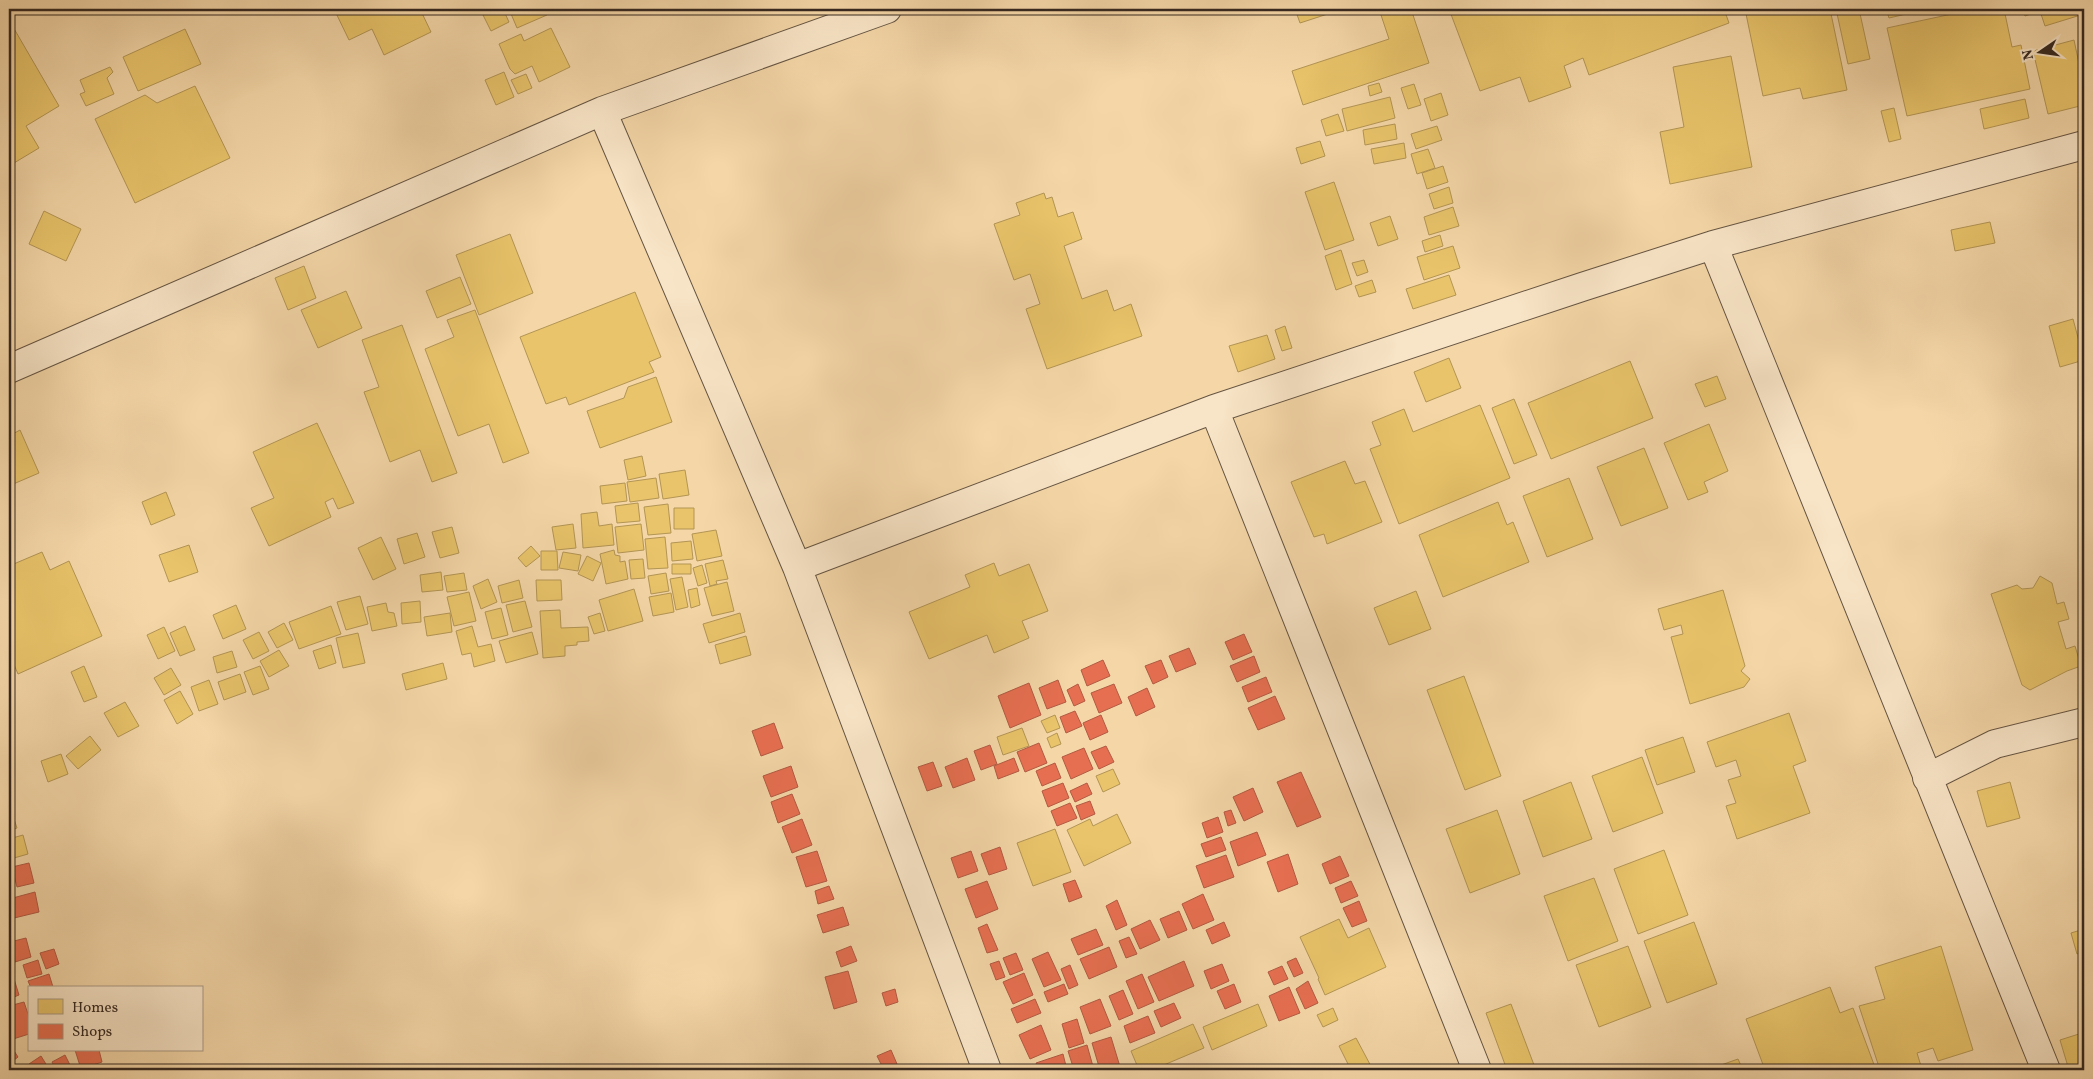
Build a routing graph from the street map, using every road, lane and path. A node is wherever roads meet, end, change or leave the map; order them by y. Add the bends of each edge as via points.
1 (887, 9) edge
2 (602, 111) junction
3 (2084, 144) edge
4 (1713, 245) junction
5 (9, 369) edge
6 (1214, 408) junction
7 (797, 567) junction
8 (2084, 722) edge
9 (1927, 778) junction
10 (988, 1070) edge
11 (1477, 1070) edge
12 (2046, 1070) edge

1 - 2 street
2 - 5 street
2 - 7 street
3 - 4 street
4 - 6 street
4 - 9 street
6 - 7 street
6 - 11 street
7 - 10 street
8 - 9 street via 1995,744
9 - 12 street

